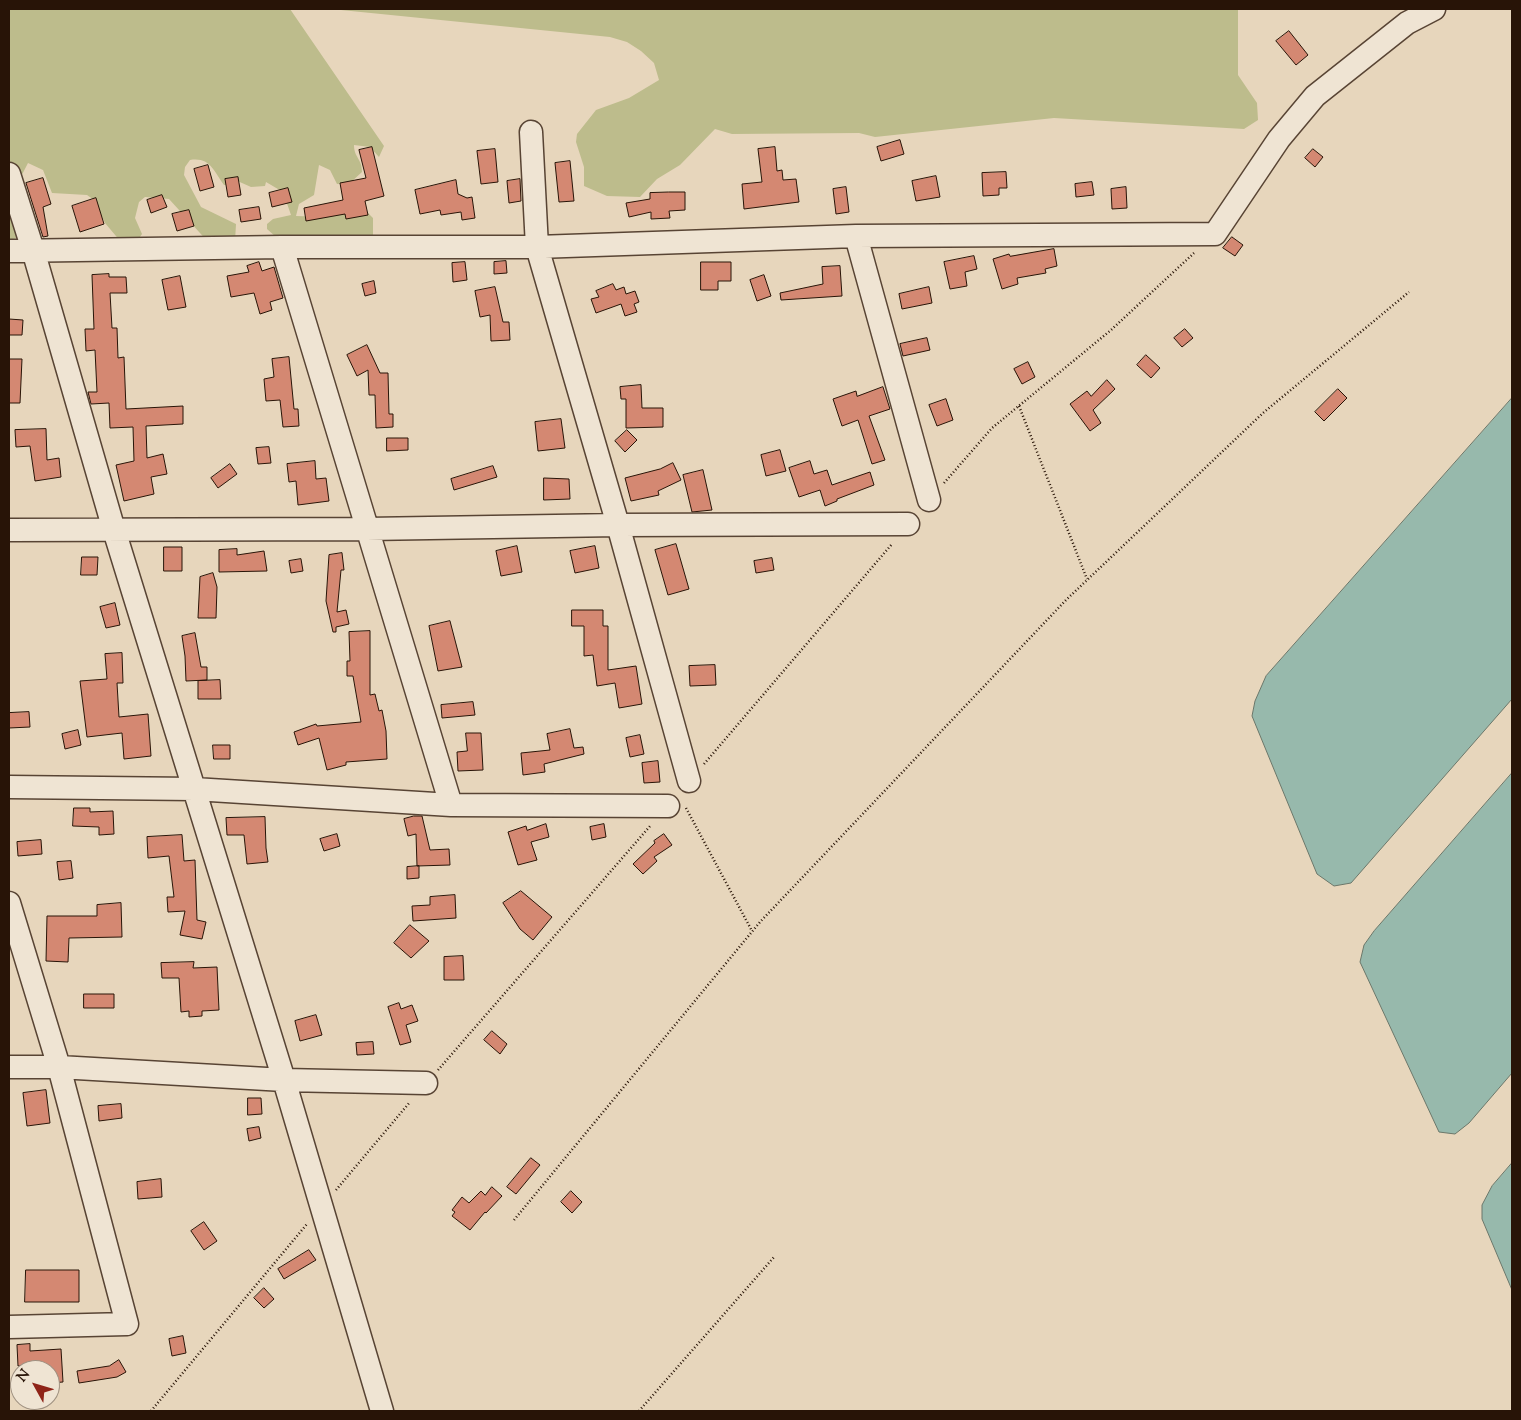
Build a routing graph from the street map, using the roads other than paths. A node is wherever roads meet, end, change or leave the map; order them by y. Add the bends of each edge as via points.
1 (1434, 9) edge
2 (531, 132) dead end
3 (9, 174) edge
4 (856, 236) junction
5 (282, 247) junction
6 (537, 247) junction
7 (33, 250) junction
8 (9, 251) edge
9 (929, 500) dead end
10 (908, 524) dead end
11 (618, 525) junction
12 (367, 529) junction
13 (9, 530) edge
14 (114, 530) junction
15 (9, 786) edge
16 (194, 789) junction
17 (451, 806) junction
18 (9, 903) edge
19 (9, 1067) edge
20 (59, 1067) junction
21 (284, 1080) junction
22 (426, 1083) dead end
23 (9, 1327) edge
24 (382, 1411) edge

1 - 4 street via 1407,23 1316,96 1279,139 1215,234
2 - 6 street
3 - 7 street
4 - 6 street
4 - 9 street
5 - 6 street
5 - 7 street
5 - 12 street
6 - 11 street
7 - 8 street
7 - 14 street
10 - 11 street
11 - 12 street
11 - 17 street via 680,797
12 - 14 street
12 - 17 street
13 - 14 street
14 - 16 street
15 - 16 street
16 - 17 street
16 - 21 street
18 - 20 street
19 - 20 street
20 - 21 street
20 - 23 street via 127,1324
21 - 22 street
21 - 24 street

